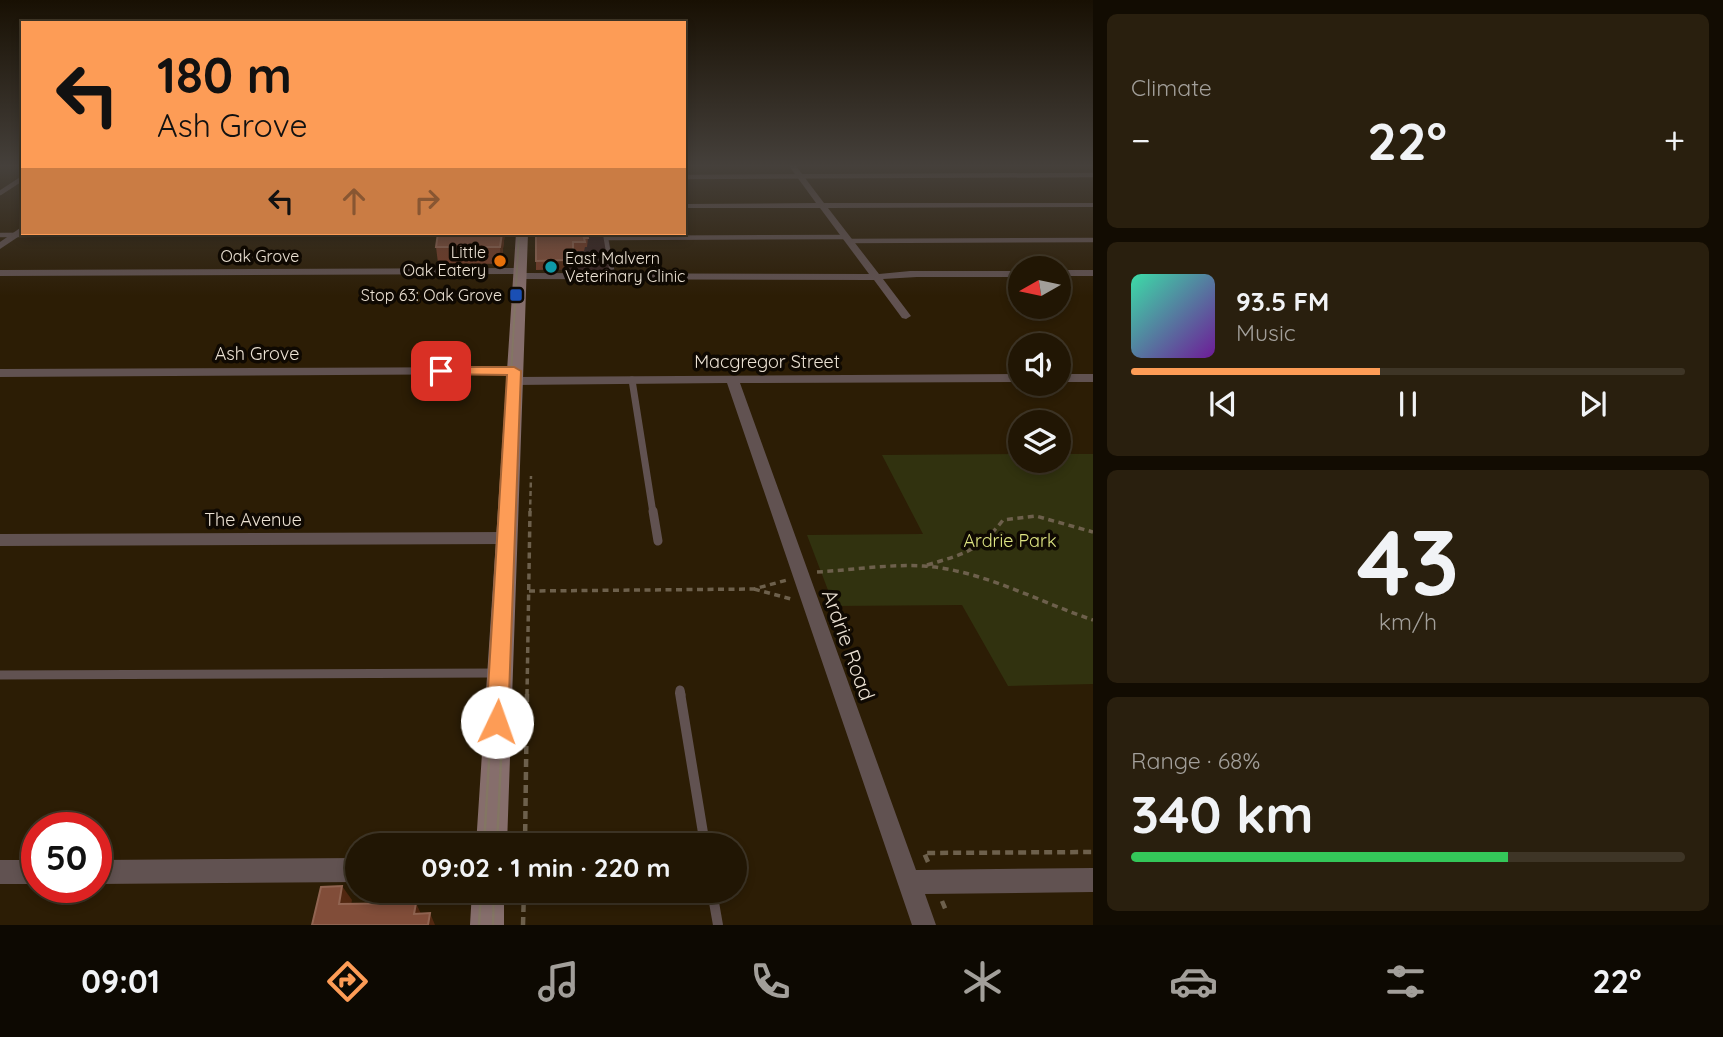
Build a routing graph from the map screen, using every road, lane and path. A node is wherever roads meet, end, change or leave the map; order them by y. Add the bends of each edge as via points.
1 (824, 209) edge
2 (19, 232) edge
3 (0, 235) edge
4 (522, 235) edge
5 (606, 236) edge
6 (847, 239) junction
7 (1093, 240) edge
8 (0, 246) edge
9 (0, 272) edge
10 (1093, 273) edge
11 (519, 274) junction
12 (1008, 274) edge
13 (1071, 274) edge
14 (874, 275) junction
15 (613, 276) junction
16 (906, 316) dead end
17 (0, 373) edge
18 (514, 376) junction
19 (1008, 378) edge
20 (1071, 378) edge
21 (1093, 378) edge
22 (732, 379) junction
23 (632, 380) junction
24 (531, 476) dead end
25 (1093, 532) edge
26 (506, 538) junction
27 (0, 540) edge
28 (658, 541) dead end
29 (924, 566) dead end
30 (754, 589) dead end
31 (808, 598) junction
32 (499, 673) junction
33 (0, 675) edge
34 (680, 690) dead end
35 (492, 833) edge
36 (525, 833) edge
37 (703, 833) edge
38 (0, 872) edge
39 (21, 872) edge
40 (112, 872) edge
41 (345, 872) edge
42 (1093, 880) edge
43 (909, 882) junction
44 (487, 903) edge
45 (524, 903) edge
46 (714, 903) edge
47 (486, 925) edge
48 (523, 925) edge
49 (718, 925) edge
50 (924, 925) edge

1 - 6 street
2 - 3 lane
2 - 8 street
4 - 11 main road
5 - 6 lane
5 - 15 lane
6 - 7 lane
6 - 14 street
9 - 11 street, Oak Grove
10 - 13 street
11 - 15 street, Oak Grove
11 - 18 main road
12 - 14 street, Oak Grove
14 - 15 street, Oak Grove
14 - 16 street
17 - 18 street, Ash Grove
18 - 23 street, Macgregor Street
18 - 26 main road
19 - 22 street, Macgregor Street
20 - 21 street
22 - 23 street, Macgregor Street
22 - 31 street, Ardrie Road
23 - 28 lane
24 - 36 path
25 - 29 path via 1037,516 1003,520 988,541 947,561
26 - 27 street, The Avenue
26 - 32 main road
30 - 31 path via 780,597
31 - 43 street, Ardrie Road
32 - 33 lane
32 - 35 main road
34 - 37 lane
38 - 39 street
40 - 41 street
42 - 43 street
43 - 50 street, Ardrie Road
44 - 47 main road
45 - 48 path
46 - 49 lane

